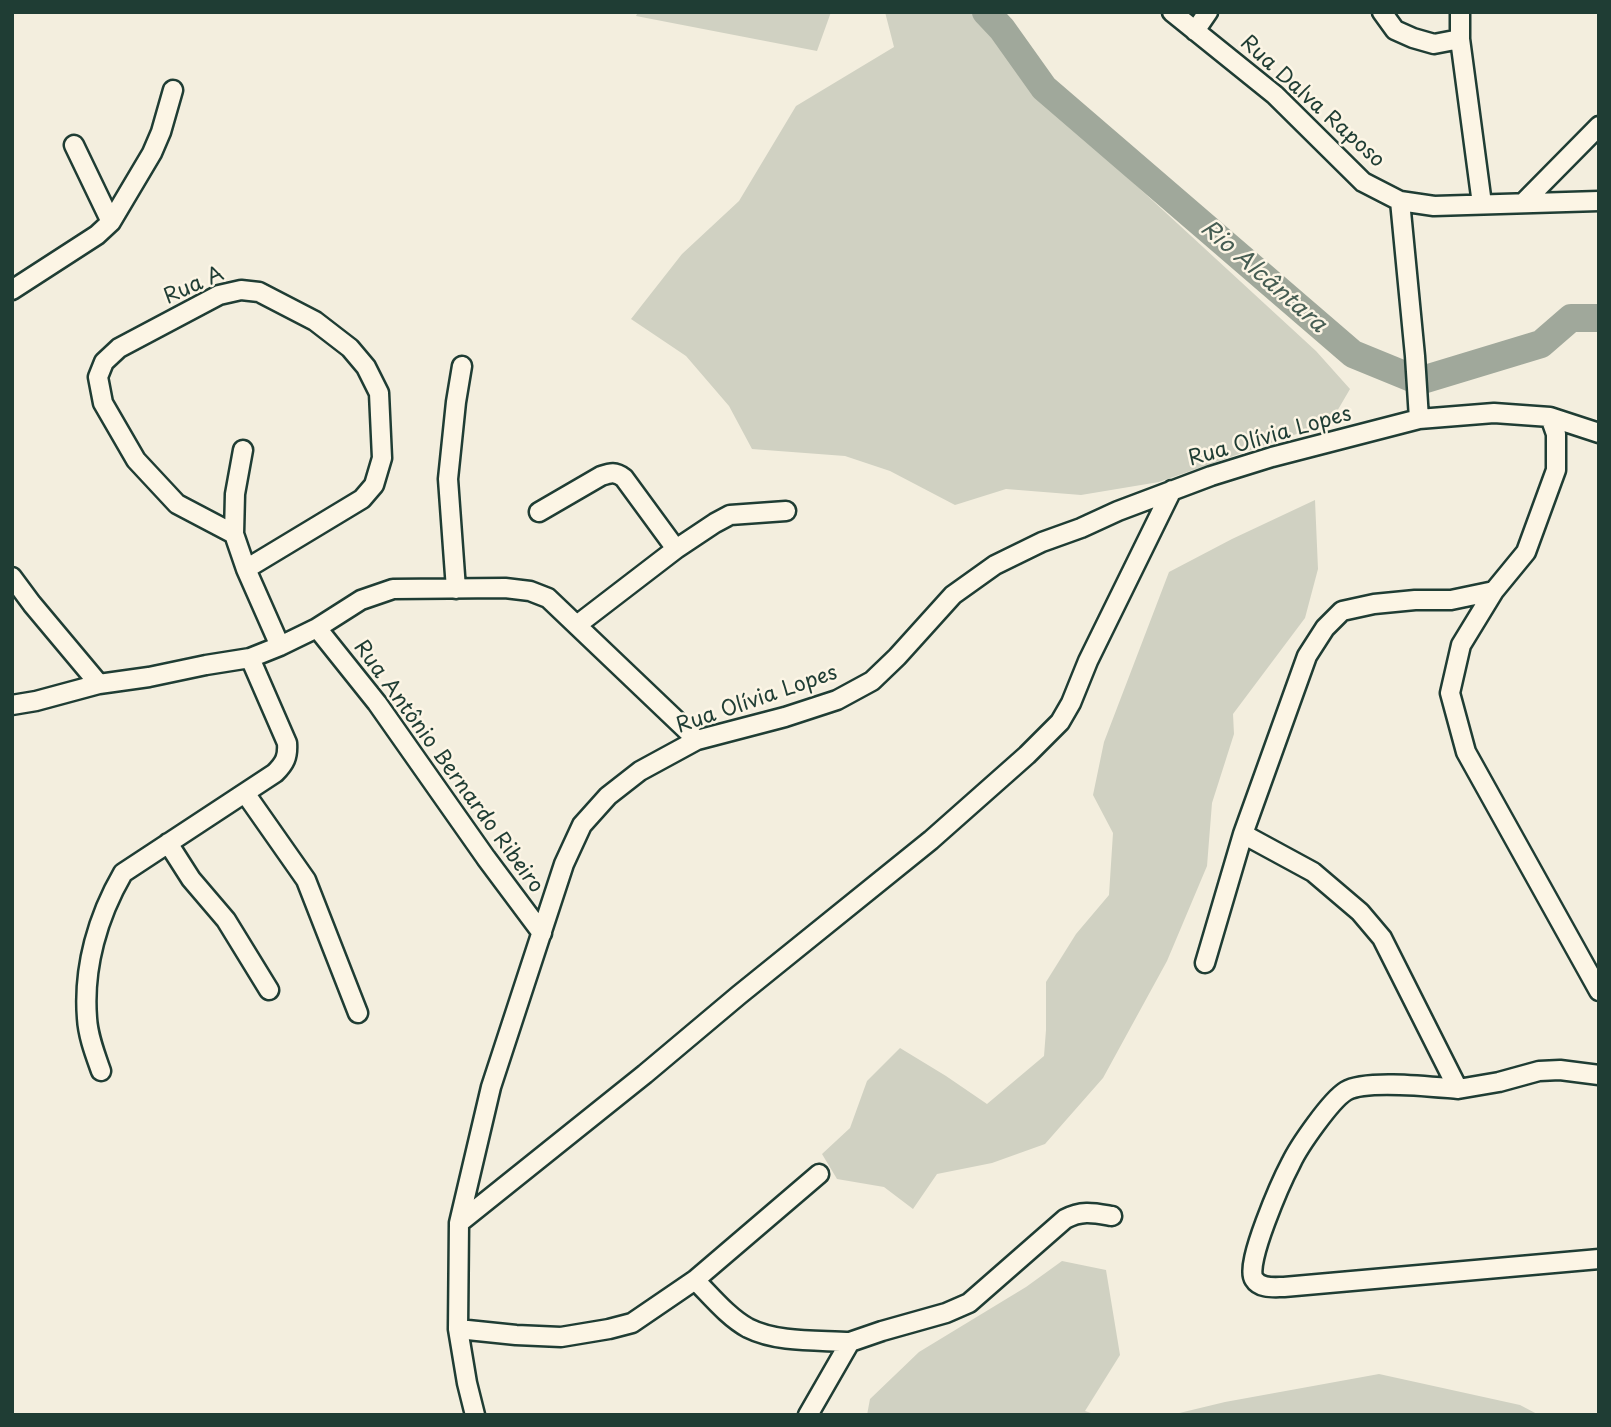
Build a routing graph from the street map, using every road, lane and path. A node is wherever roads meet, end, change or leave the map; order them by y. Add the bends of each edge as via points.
1 (1172, 12) edge
2 (1208, 12) edge
3 (1382, 12) edge
4 (1460, 12) edge
5 (1195, 31) junction
6 (1460, 39) junction
7 (173, 90) dead end
8 (1599, 126) edge
9 (74, 145) dead end
10 (1399, 201) junction
11 (1599, 201) edge
12 (1524, 202) junction
13 (1482, 204) junction
14 (111, 222) junction
15 (12, 290) edge
16 (462, 366) dead end
17 (1550, 416) junction
18 (1419, 419) junction
19 (1599, 433) edge
20 (243, 450) dead end
21 (1172, 490) junction
22 (786, 511) dead end
23 (539, 512) dead end
24 (234, 534) junction
25 (676, 549) junction
26 (246, 569) junction
27 (12, 577) edge
28 (456, 589) junction
29 (1494, 591) junction
30 (577, 625) junction
31 (317, 628) junction
32 (280, 646) junction
33 (250, 658) junction
34 (99, 684) junction
35 (12, 705) edge
36 (697, 740) junction
37 (245, 793) junction
38 (1242, 834) junction
39 (168, 843) junction
40 (541, 933) junction
41 (1205, 963) dead end
42 (269, 990) dead end
43 (1599, 991) edge
44 (358, 1013) dead end
45 (101, 1071) dead end
46 (1599, 1074) edge
47 (1458, 1089) junction
48 (819, 1174) dead end
49 (1112, 1216) dead end
50 (459, 1223) junction
51 (1599, 1259) edge
52 (695, 1280) junction
53 (458, 1329) junction
54 (850, 1342) junction
55 (475, 1415) edge
56 (808, 1415) edge

1 - 5 street, Rua Dalva Raposo
2 - 5 street
3 - 6 street via 1395,30 1413,38 1434,44
4 - 6 street
5 - 10 street, Rua Dalva Raposo via 1275,95 1363,181
6 - 13 street
7 - 14 street via 152,153
8 - 12 street
9 - 14 street
10 - 13 street, Rua Dalva Raposo via 1434,206
10 - 18 street
11 - 12 street, Rua Dalva Raposo
12 - 13 street, Rua Dalva Raposo
14 - 15 street
16 - 28 street via 448,480
17 - 18 street, Rua Olívia Lopes via 1494,413
17 - 19 street, Rua Olívia Lopes
17 - 29 street via 1556,434 1556,470 1526,552
18 - 21 street, Rua Olívia Lopes via 1272,457
20 - 24 street
21 - 36 street, Rua Olívia Lopes via 995,565 953,595 872,681 837,700
21 - 50 street via 1060,722 931,840
22 - 25 street via 730,515
23 - 25 street via 601,476 617,473
24 - 26 street
24 - 26 street, Rua A via 177,504 136,460 103,402 98,377 104,362 119,348 219,295 240,290 259,292 315,321 350,348 379,393 382,458 374,485 362,499
25 - 30 street
26 - 32 street
27 - 34 street
28 - 30 street via 530,591 548,598
28 - 31 street via 393,589 361,600
29 - 38 street via 1342,611 1307,656
29 - 43 street via 1461,645 1450,693 1462,741
30 - 36 street
31 - 32 street
31 - 40 street, Rua Antônio Bernardo Ribeiro via 377,703
32 - 33 street
33 - 34 street
33 - 37 street via 287,743 288,756 275,773
34 - 35 street
36 - 40 street, Rua Olívia Lopes via 640,771 608,796 582,825
37 - 39 street
37 - 44 street via 306,880
38 - 41 street
38 - 47 street via 1313,872 1360,912 1382,938
39 - 42 street via 226,920
39 - 45 street via 123,873 95,933 87,1020
40 - 50 street, Rua Olívia Lopes via 491,1087
46 - 47 street via 1539,1071
47 - 51 street via 1371,1086 1347,1090 1330,1104 1291,1162 1266,1220 1252,1278 1265,1286 1284,1287
48 - 52 street
49 - 54 street via 1075,1214 969,1303
50 - 53 street, Rua Olívia Lopes
52 - 53 street via 632,1323 609,1329 562,1337
52 - 54 street via 748,1328 783,1338
53 - 55 street, Rua Olívia Lopes
54 - 56 street

